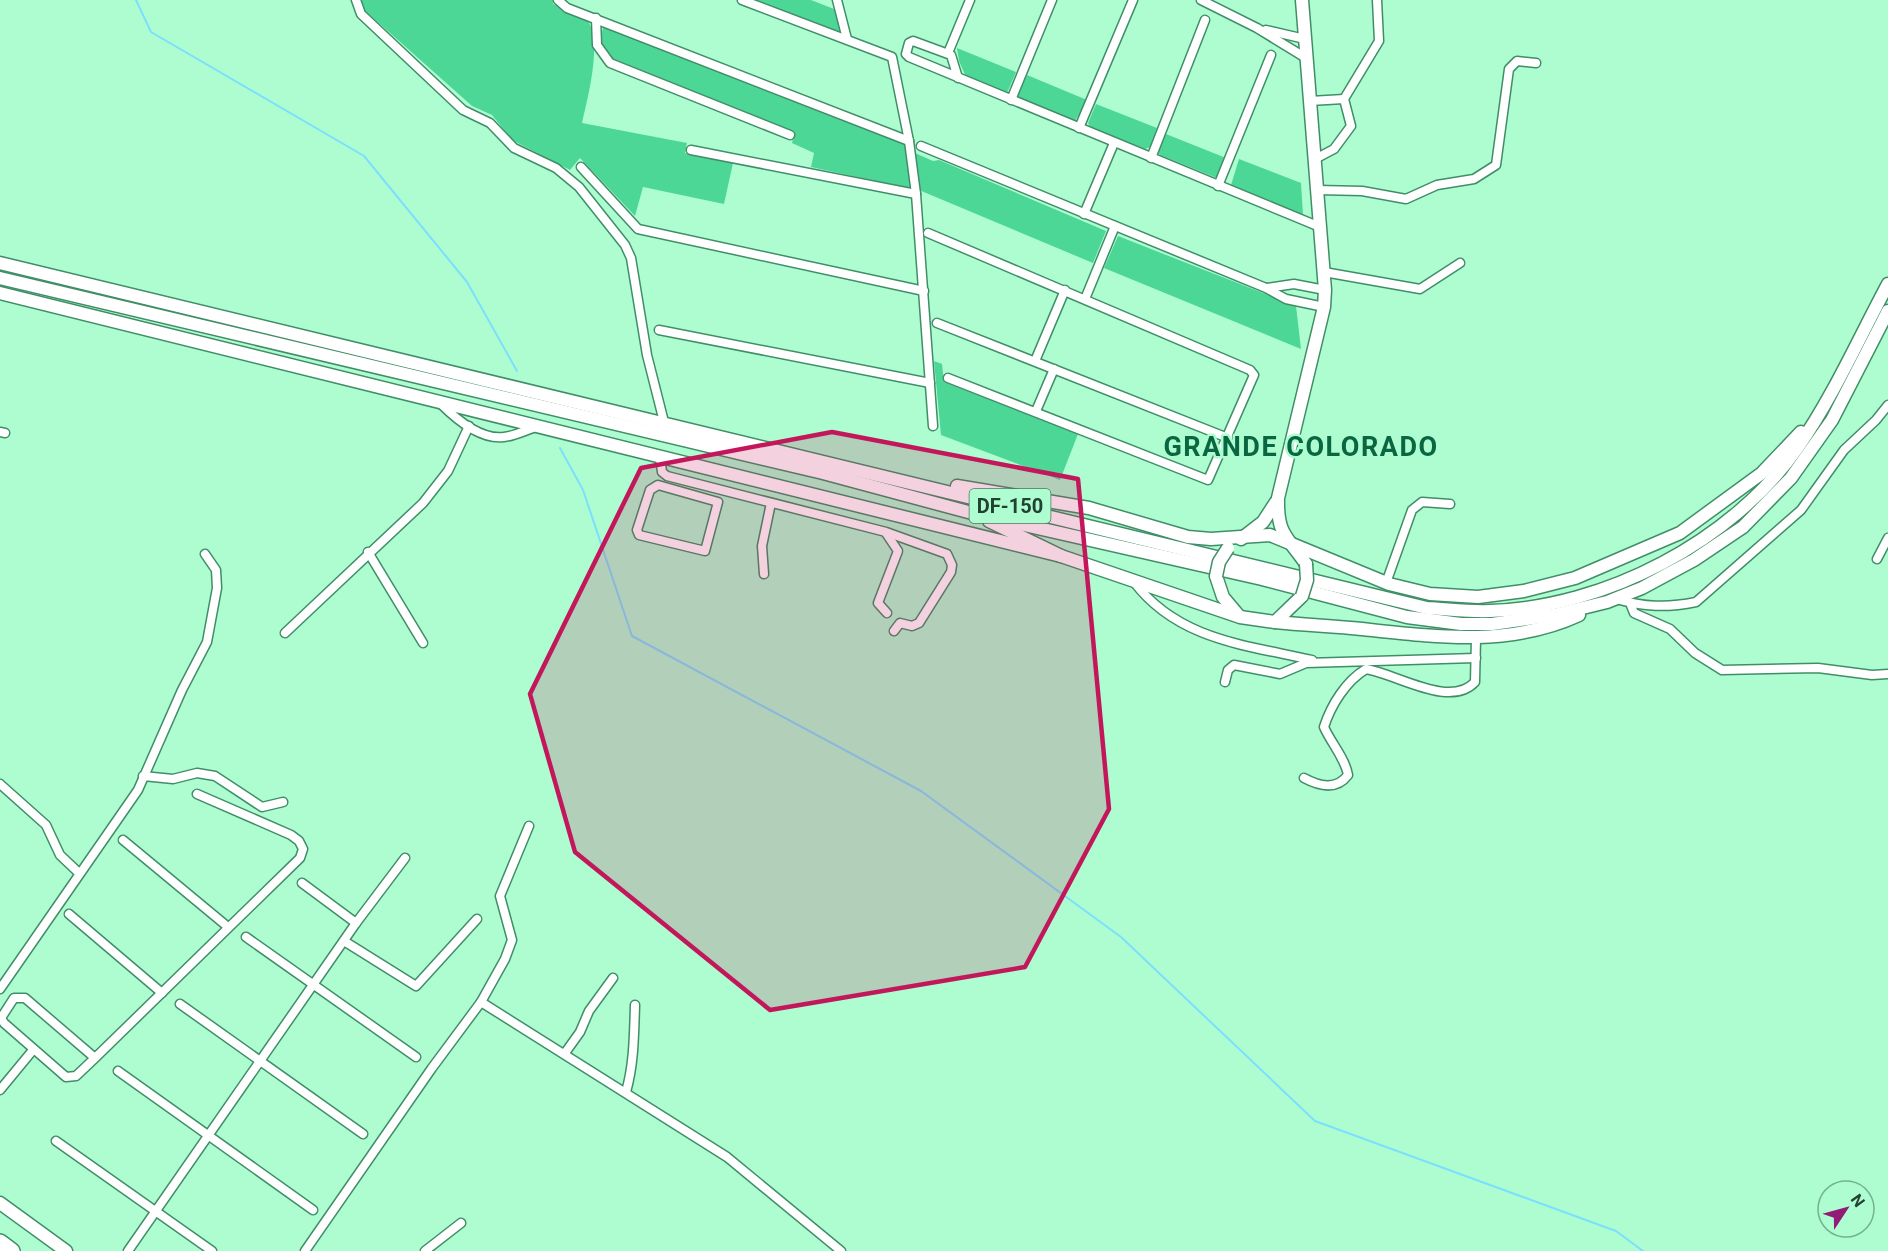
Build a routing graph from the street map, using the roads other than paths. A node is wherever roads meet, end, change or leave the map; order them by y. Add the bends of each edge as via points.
1 (356, 0) edge
2 (558, 0) edge
3 (742, 0) edge
4 (837, 0) edge
5 (970, 0) edge
6 (1052, 0) edge
7 (1133, 0) edge
8 (1201, 0) edge
9 (1302, 0) edge
10 (1377, 0) edge
11 (596, 18) junction
12 (1205, 20) dead end
13 (1257, 28) junction
14 (847, 39) junction
15 (1305, 39) junction
16 (948, 53) junction
17 (1271, 55) dead end
18 (1306, 58) junction
19 (1536, 63) dead end
20 (958, 78) junction
21 (1344, 99) junction
22 (1011, 100) junction
23 (1310, 101) junction
24 (1079, 128) junction
25 (790, 135) dead end
26 (909, 141) junction
27 (1114, 143) junction
28 (921, 146) dead end
29 (691, 150) dead end
30 (1151, 158) junction
31 (1315, 159) junction
32 (581, 167) dead end
33 (1218, 186) junction
34 (1317, 190) junction
35 (916, 194) junction
36 (1084, 213) junction
37 (1115, 226) junction
38 (1320, 227) junction
39 (928, 233) dead end
40 (0, 263) edge
41 (1460, 263) dead end
42 (1324, 272) junction
43 (0, 278) edge
44 (1888, 284) edge
45 (1266, 288) junction
46 (1065, 290) junction
47 (1325, 290) junction
48 (924, 291) junction
49 (0, 294) edge
50 (1085, 299) junction
51 (1324, 307) junction
52 (1888, 311) edge
53 (937, 323) dead end
54 (659, 330) dead end
55 (1883, 331) edge
56 (1035, 361) junction
57 (1054, 369) junction
58 (948, 378) dead end
59 (930, 383) junction
60 (441, 404) junction
61 (1888, 405) edge
62 (1823, 406) junction
63 (1036, 411) junction
64 (664, 422) junction
65 (468, 426) junction
66 (537, 426) junction
67 (933, 426) dead end
68 (1228, 438) junction
69 (660, 457) junction
70 (871, 472) junction
71 (687, 481) junction
72 (684, 492) junction
73 (1278, 498) junction
74 (771, 503) junction
75 (1450, 504) dead end
76 (972, 513) junction
77 (886, 532) junction
78 (1245, 536) junction
79 (1888, 538) edge
80 (1289, 543) junction
81 (368, 552) junction
82 (205, 554) dead end
83 (1061, 556) junction
84 (1877, 559) dead end
85 (764, 574) dead end
86 (1132, 579) junction
87 (1386, 583) junction
88 (1611, 601) junction
89 (1630, 603) junction
90 (887, 613) dead end
91 (1240, 617) junction
92 (1275, 622) junction
93 (894, 630) dead end
94 (285, 633) dead end
95 (1476, 638) junction
96 (423, 643) dead end
97 (1476, 658) junction
98 (1320, 662) junction
99 (1888, 674) edge
100 (1225, 682) dead end
101 (144, 776) junction
102 (1304, 778) dead end
103 (0, 784) edge
104 (197, 794) dead end
105 (284, 802) dead end
106 (529, 826) dead end
107 (123, 840) dead end
108 (405, 858) dead end
109 (79, 873) junction
110 (302, 884) dead end
111 (69, 915) dead end
112 (477, 919) dead end
113 (356, 923) junction
114 (228, 927) junction
115 (246, 937) dead end
116 (344, 941) junction
117 (614, 978) dead end
118 (315, 985) junction
119 (0, 989) edge
120 (162, 993) junction
121 (481, 1002) junction
122 (180, 1004) dead end
123 (634, 1005) dead end
124 (33, 1050) junction
125 (565, 1053) junction
126 (416, 1057) dead end
127 (95, 1058) junction
128 (260, 1061) junction
129 (118, 1071) dead end
130 (0, 1090) edge
131 (626, 1092) junction
132 (209, 1134) junction
133 (363, 1134) dead end
134 (56, 1141) dead end
135 (0, 1203) edge
136 (313, 1210) dead end
137 (154, 1212) junction
138 (461, 1223) dead end
139 (0, 1242) edge
140 (12, 1251) edge
141 (66, 1251) edge
142 (128, 1251) edge
143 (212, 1251) edge
144 (305, 1251) edge
145 (425, 1251) edge
146 (841, 1251) edge

1 - 64 street via 361,14 464,110 490,123 514,148 556,168 579,187 625,245 631,258 647,355
2 - 11 street via 561,5
3 - 14 street
4 - 14 street
5 - 16 street
6 - 22 street
7 - 24 street
8 - 13 street
9 - 15 main road
10 - 21 street via 1379,41
11 - 25 street via 597,45 609,63
11 - 26 street
12 - 30 street
13 - 15 street
13 - 18 street
14 - 26 street via 892,57
15 - 18 main road
16 - 20 street
16 - 20 street via 913,41 906,54
17 - 33 street
18 - 23 main road
19 - 34 street via 1517,62 1509,69 1496,165 1486,173 1460,183 1437,185 1406,199 1362,191
20 - 22 street
21 - 23 street
21 - 31 street via 1349,131 1334,149
22 - 24 street
23 - 31 main road
24 - 27 street
26 - 35 street
27 - 30 street
27 - 36 street
28 - 36 street
29 - 35 street
30 - 33 street
31 - 34 main road
32 - 48 street via 638,229
33 - 38 street
34 - 38 main road
35 - 48 street
36 - 37 street
37 - 45 street
37 - 50 street
38 - 42 main road
39 - 46 street
40 - 64 main road, DF-150
41 - 42 street via 1420,289
42 - 47 main road
43 - 76 main road, DF-150 via 823,473
44 - 62 main road, DF-150
45 - 47 street via 1294,284
45 - 51 street via 1286,299
46 - 50 street
46 - 56 street
47 - 51 main road
48 - 59 street
49 - 60 main road
50 - 68 street via 1250,370 1254,380
51 - 73 main road
52 - 55 main road, DF-150
53 - 56 street
54 - 59 street
55 - 88 main road, DF-150 via 1832,420 1791,478 1743,527 1694,560
56 - 57 street
57 - 63 street
57 - 68 street
58 - 63 street
59 - 67 street
60 - 65 street
60 - 66 main road
61 - 89 street via 1844,450 1801,510 1696,602 1645,607
62 - 70 main road, DF-150 via 1770,483 1721,526 1669,561 1628,581 1555,602 1491,611 1427,608
62 - 87 main road via 1762,473 1722,504 1680,533 1575,579 1478,597 1430,594
63 - 68 street via 1203,480 1212,476
64 - 70 main road, DF-150
65 - 66 street via 501,438
65 - 81 street via 456,458 438,486
66 - 69 main road
69 - 71 street via 662,472
69 - 83 main road
70 - 78 main road via 1089,508 1188,537
71 - 72 street
71 - 74 street
72 - 72 street via 718,502 707,549 701,551 639,536 637,530 651,487 658,485
73 - 78 main road via 1263,522
73 - 80 main road via 1278,524
74 - 77 street
74 - 85 street via 762,546
75 - 87 street via 1422,502 1412,510
76 - 83 main road
76 - 88 main road, DF-150 via 1262,579 1407,617 1492,624
77 - 90 street via 898,551 878,603
77 - 93 street via 941,550 952,565 919,623 900,623
78 - 80 main road via 1270,536
78 - 91 main road, bridge via 1228,548 1216,576 1223,597
79 - 84 street
80 - 87 main road
80 - 92 main road, bridge via 1306,564 1306,580 1302,596
81 - 94 street
81 - 96 street
82 - 101 street via 216,570 218,588 207,642
83 - 86 main road
86 - 91 main road
86 - 98 street via 1147,598 1175,620 1205,636
88 - 89 street
88 - 95 main road via 1555,626
89 - 99 street via 1634,613 1670,629 1695,653 1722,670 1818,668
91 - 92 main road
92 - 95 main road
95 - 97 street
97 - 98 street
97 - 102 street via 1475,682 1470,688 1451,694 1382,672 1366,669 1358,674 1343,689 1324,727 1348,775 1333,786 1318,786
98 - 100 street via 1306,663 1280,674 1234,665
101 - 105 street via 215,776 262,807
101 - 109 street
103 - 109 street via 46,825 60,855
104 - 114 street via 291,835 303,849 295,864
106 - 121 street via 500,896 512,940
107 - 114 street
108 - 113 street
109 - 119 street
110 - 113 street
111 - 120 street
112 - 116 street via 416,986
113 - 116 street
114 - 120 street
115 - 118 street
116 - 118 street
117 - 125 street
118 - 126 street
118 - 128 street
120 - 127 street
121 - 125 street
121 - 144 street
122 - 128 street
123 - 131 street via 631,1075
124 - 127 street via 71,1078
124 - 127 street via 1,1018 19,996
124 - 130 street
125 - 131 street
128 - 132 street
128 - 133 street
129 - 132 street
131 - 146 street via 727,1157
132 - 136 street
132 - 137 street
134 - 137 street
135 - 141 main road
137 - 142 street
137 - 143 street
138 - 145 street
139 - 140 highway

